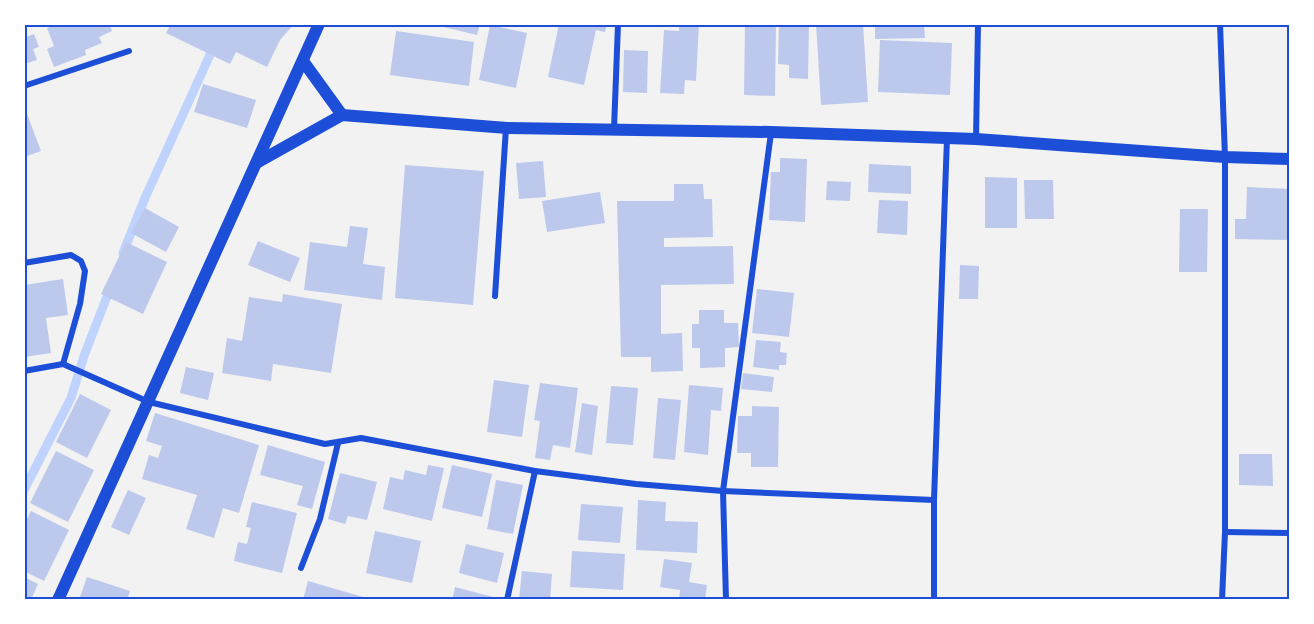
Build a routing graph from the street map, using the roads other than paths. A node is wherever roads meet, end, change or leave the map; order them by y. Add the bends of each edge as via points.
1 (319, 24) edge
2 (618, 24) edge
3 (978, 24) edge
4 (1220, 24) edge
5 (129, 51) dead end
6 (303, 61) junction
7 (24, 86) edge
8 (342, 115) junction
9 (507, 128) junction
10 (614, 129) junction
11 (771, 132) junction
12 (947, 138) junction
13 (976, 139) junction
14 (1225, 157) junction
15 (1290, 159) edge
16 (258, 162) junction
17 (24, 263) edge
18 (495, 296) dead end
19 (66, 366) junction
20 (24, 370) edge
21 (149, 402) junction
22 (338, 443) junction
23 (535, 471) junction
24 (723, 491) junction
25 (934, 500) junction
26 (1225, 532) junction
27 (1290, 532) edge
28 (301, 568) dead end
29 (58, 600) edge
30 (507, 600) edge
31 (726, 600) edge
32 (934, 600) edge
33 (1222, 600) edge

1 - 6 main road
2 - 10 street
3 - 13 street
4 - 14 street
5 - 7 street
6 - 8 main road
6 - 16 main road
8 - 9 main road
8 - 16 main road
9 - 10 main road
9 - 18 street
10 - 11 main road
11 - 12 main road
11 - 24 street
12 - 13 main road
12 - 25 street
13 - 14 main road
14 - 15 main road
14 - 26 street
16 - 21 main road
17 - 19 street via 71,255 81,261 84,271 80,304
19 - 20 street
19 - 21 street
21 - 22 street via 325,444
21 - 29 main road
22 - 23 street via 361,438
22 - 28 street via 320,519
23 - 24 street
23 - 30 street
24 - 25 street
24 - 31 street
25 - 32 street
26 - 27 street
26 - 33 street

